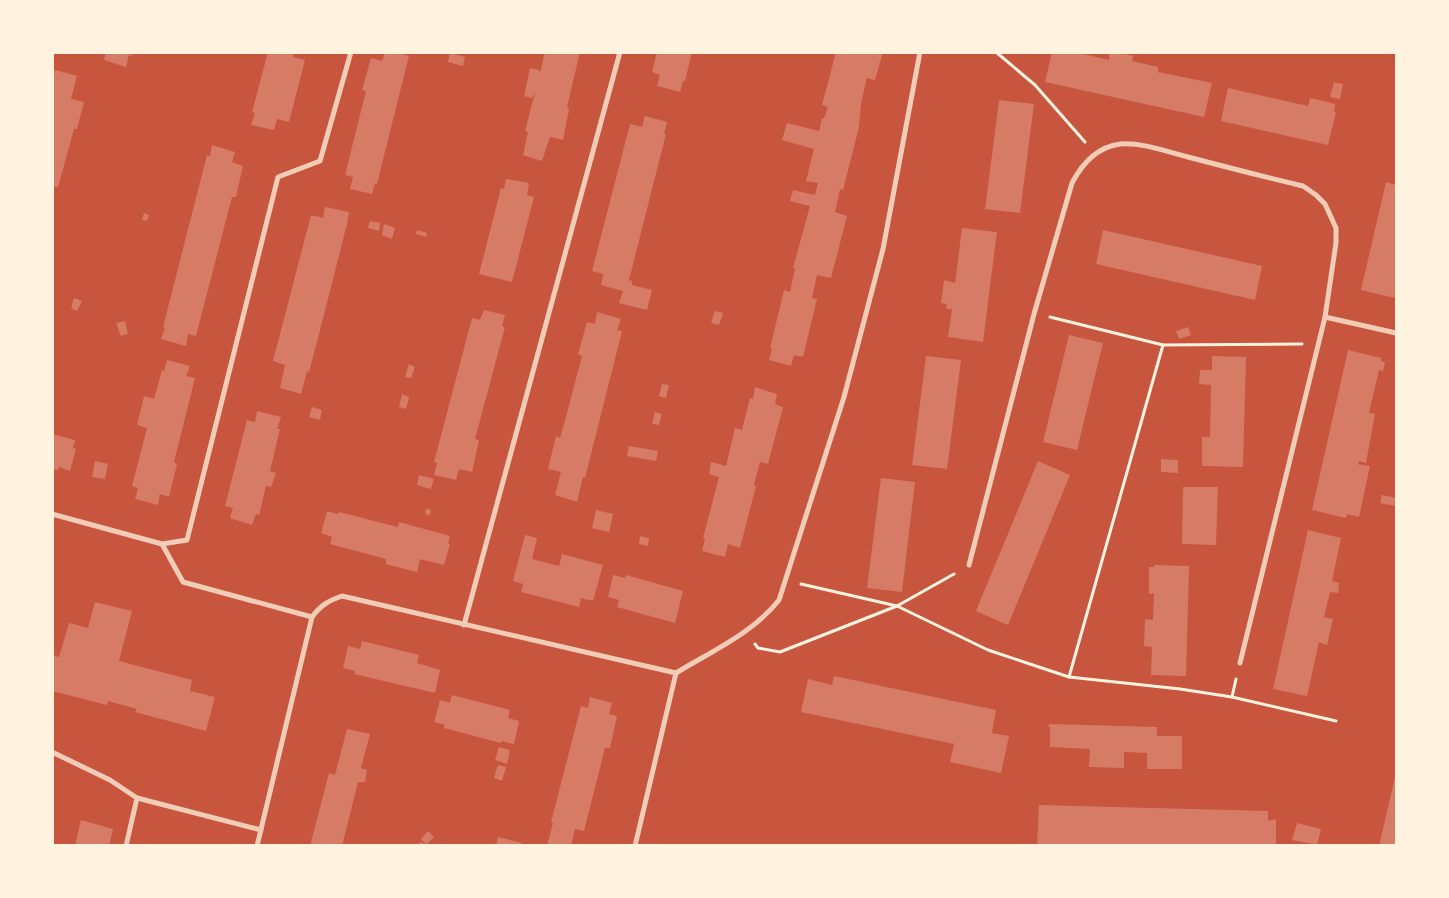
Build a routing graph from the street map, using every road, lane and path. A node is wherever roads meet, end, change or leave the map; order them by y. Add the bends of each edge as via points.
1 (351, 52) edge
2 (620, 52) edge
3 (920, 52) edge
4 (996, 52) edge
5 (1096, 154) junction
6 (1034, 314) junction
7 (1324, 317) junction
8 (1396, 333) edge
9 (1318, 344) junction
10 (1163, 345) junction
11 (52, 514) edge
12 (162, 544) junction
13 (968, 565) joint
14 (785, 581) junction
15 (897, 606) junction
16 (312, 616) junction
17 (464, 625) junction
18 (758, 648) dead end
19 (1240, 664) dead end
20 (676, 673) junction
21 (1069, 677) junction
22 (1336, 721) dead end
23 (53, 752) edge
24 (52, 759) edge
25 (137, 798) junction
26 (261, 830) junction
27 (126, 846) edge
28 (257, 846) edge
29 (635, 846) edge

1 - 12 street via 320,160 278,177 187,540
2 - 17 street
3 - 14 street via 884,248 844,397
4 - 5 path via 1035,85
5 - 6 street via 1080,168 1072,183
5 - 7 street via 1121,144 1148,147 1303,186 1316,195 1325,204 1336,228
6 - 10 path
6 - 13 street
7 - 8 street
7 - 9 street
9 - 10 path
9 - 19 street
10 - 21 path
11 - 12 street
12 - 16 street via 183,582
13 - 15 path
14 - 15 path
14 - 20 street via 779,600 768,615
15 - 18 path via 780,652
15 - 21 path via 988,650
16 - 17 street via 328,600 342,596
16 - 26 street
17 - 20 street
20 - 29 street
21 - 22 path via 1180,688
23 - 24 street
23 - 25 street via 110,780
25 - 26 street
25 - 27 street
26 - 28 street

